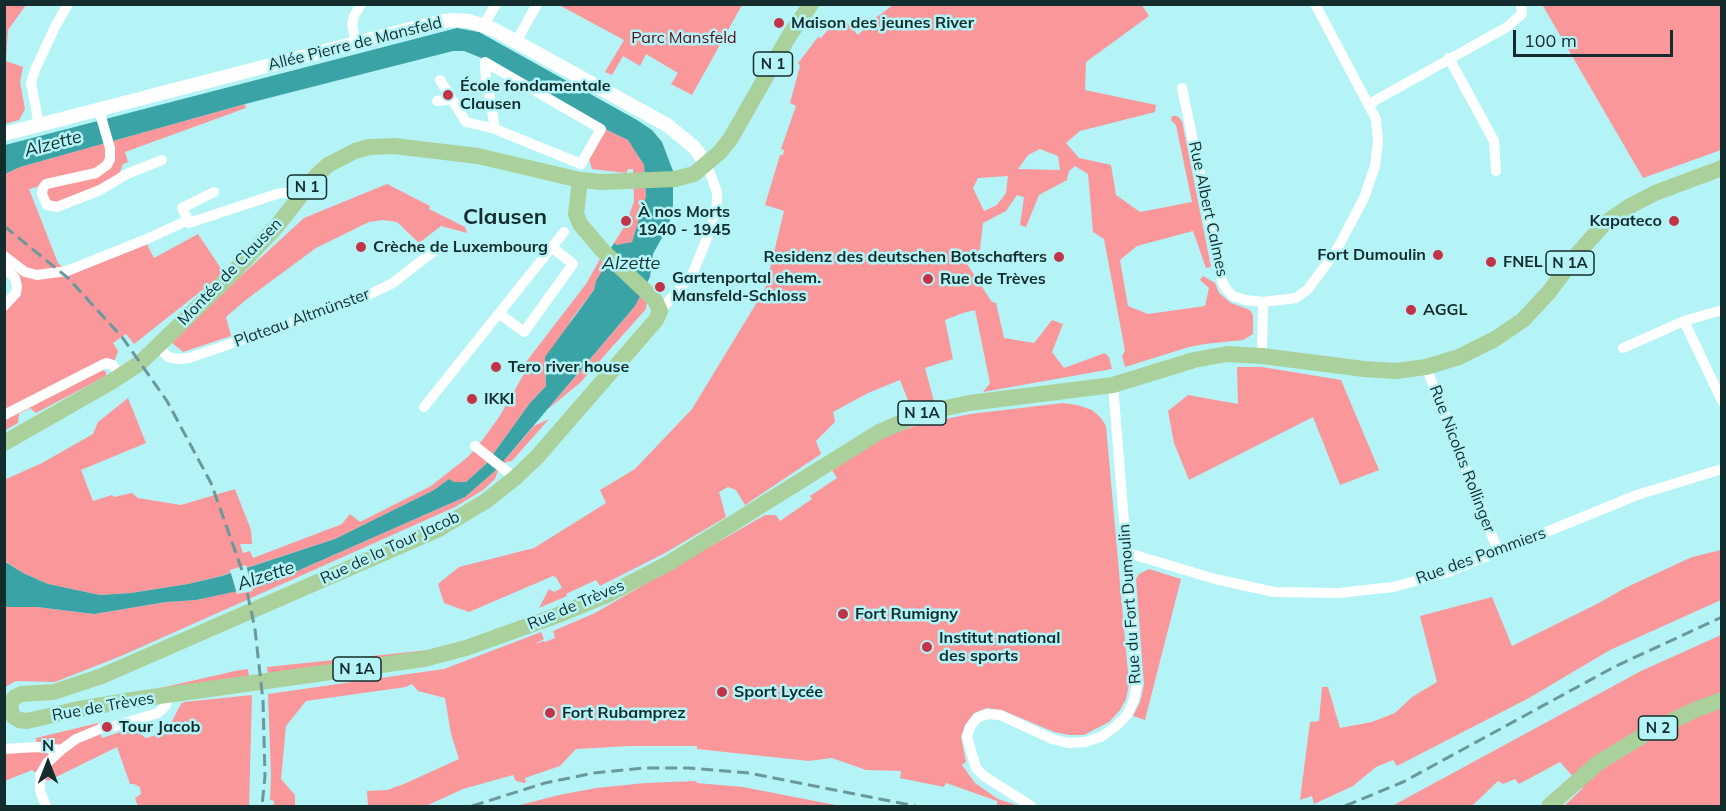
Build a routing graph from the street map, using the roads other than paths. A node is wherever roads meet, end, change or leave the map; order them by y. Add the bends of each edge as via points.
1 (68, 4) edge
2 (361, 4) edge
3 (496, 4) edge
4 (537, 4) edge
5 (811, 4) edge
6 (1316, 4) edge
7 (1521, 7) dead end
8 (484, 25) junction
9 (516, 42) junction
10 (356, 43) junction
11 (1449, 58) junction
12 (440, 80) dead end
13 (1182, 88) dead end
14 (452, 99) junction
15 (437, 101) dead end
16 (1369, 104) junction
17 (101, 113) junction
18 (39, 125) junction
19 (495, 129) junction
20 (4, 134) edge
21 (162, 160) dead end
22 (707, 165) junction
23 (1722, 168) edge
24 (1496, 171) dead end
25 (580, 172) junction
26 (214, 192) dead end
27 (301, 193) junction
28 (188, 220) junction
29 (564, 232) dead end
30 (439, 247) dead end
31 (553, 248) junction
32 (4, 256) edge
33 (4, 267) edge
34 (1263, 302) junction
35 (4, 306) edge
36 (1722, 310) edge
37 (660, 311) junction
38 (500, 314) junction
39 (1684, 321) junction
40 (158, 346) junction
41 (1623, 348) dead end
42 (1262, 356) junction
43 (1426, 368) junction
44 (120, 376) junction
45 (1113, 385) junction
46 (1722, 401) edge
47 (424, 408) dead end
48 (4, 415) edge
49 (4, 442) edge
50 (475, 446) dead end
51 (1722, 469) edge
52 (515, 478) junction
53 (1498, 551) junction
54 (1128, 553) junction
55 (169, 695) junction
56 (1722, 700) edge
57 (8, 713) edge
58 (114, 726) dead end
59 (100, 729) dead end
60 (4, 749) edge
61 (61, 750) junction
62 (46, 807) edge
63 (1030, 807) edge
64 (1549, 807) edge

1 - 18 street via 31,83
2 - 10 street via 352,25
3 - 8 street
4 - 9 street
5 - 22 main road, N 1 via 731,138
6 - 16 street, Rue Albert Calmes
7 - 11 street via 1522,14 1507,27
8 - 9 main road, Allée Pierre de Mansfeld
8 - 10 main road, Allée Pierre de Mansfeld via 437,22
9 - 22 main road, Allée Pierre de Mansfeld via 667,125 694,147
10 - 17 main road, Allée Pierre de Mansfeld
11 - 16 street
11 - 24 street via 1494,141
12 - 14 street
13 - 34 street, Rue Albert Calmes via 1222,281 1233,296
14 - 15 street
14 - 19 street via 466,122
16 - 34 street, Rue Albert Calmes via 1376,119 1376,166 1336,251 1308,289 1296,298
17 - 18 main road, Allée Pierre de Mansfeld
17 - 21 street via 110,159 103,170 46,184 42,194 47,205 57,207
18 - 20 main road, Allée Pierre de Mansfeld
19 - 25 street
19 - 25 street via 485,62 601,129
22 - 25 main road, Montée de Clausen / N 1 via 694,174 675,179 632,182
22 - 37 street, Rue de la Tour Jacob via 717,192 710,231 692,275
23 - 43 main road, Rue de Trèves / N 1A via 1654,193 1605,223 1522,320 1495,339
25 - 27 main road, Montée de Clausen / N 1 via 384,146 342,156 322,170
25 - 37 main road via 574,218 655,300
26 - 28 street via 182,208
27 - 28 street via 280,193 189,223
27 - 40 main road, Montée de Clausen / N 1 via 276,227
28 - 32 street via 106,257 49,275 25,272
29 - 31 street
30 - 40 street, Plateau Altmünster via 393,283 326,311 189,358 168,357
31 - 38 street
31 - 38 street via 573,264 524,332
33 - 35 street via 17,286
34 - 42 street
36 - 39 street
37 - 52 main road, Rue de la Tour Jacob / N 1A
38 - 47 street
39 - 41 street
39 - 46 street
40 - 44 main road, Montée de Clausen / N 1
42 - 43 main road, Rue de Trèves / N 1A via 1364,369
42 - 45 main road, Rue de Trèves / N 1A via 1208,357
43 - 53 street, Rue Nicolas Rollinger
44 - 48 street via 107,363
44 - 49 main road, Montée de Clausen / N 1
45 - 54 street, Rue du Fort Dumoulin
45 - 55 main road, Rue de Trèves / N 1A via 969,403 921,414 879,432 669,562 609,594 465,648 434,657
50 - 52 street
51 - 53 street, Rue des Pommiers via 1637,495
52 - 57 main road, Rue de la Tour Jacob / N 1A via 486,501 439,528 102,676 54,692 15,697
53 - 54 street, Rue des Pommiers via 1448,572 1393,587 1339,593 1274,591 1215,579
54 - 63 street, Rue du Fort Dumoulin via 1137,684 1127,715 1115,727 1085,742 1052,739 1000,715 987,714 970,727 972,758 984,776
55 - 57 main road, Rue de Trèves / N 1A via 27,721
55 - 58 street via 158,713
56 - 64 main road, N 2 via 1649,732 1598,763
59 - 61 street
60 - 61 street
61 - 62 street via 40,775

